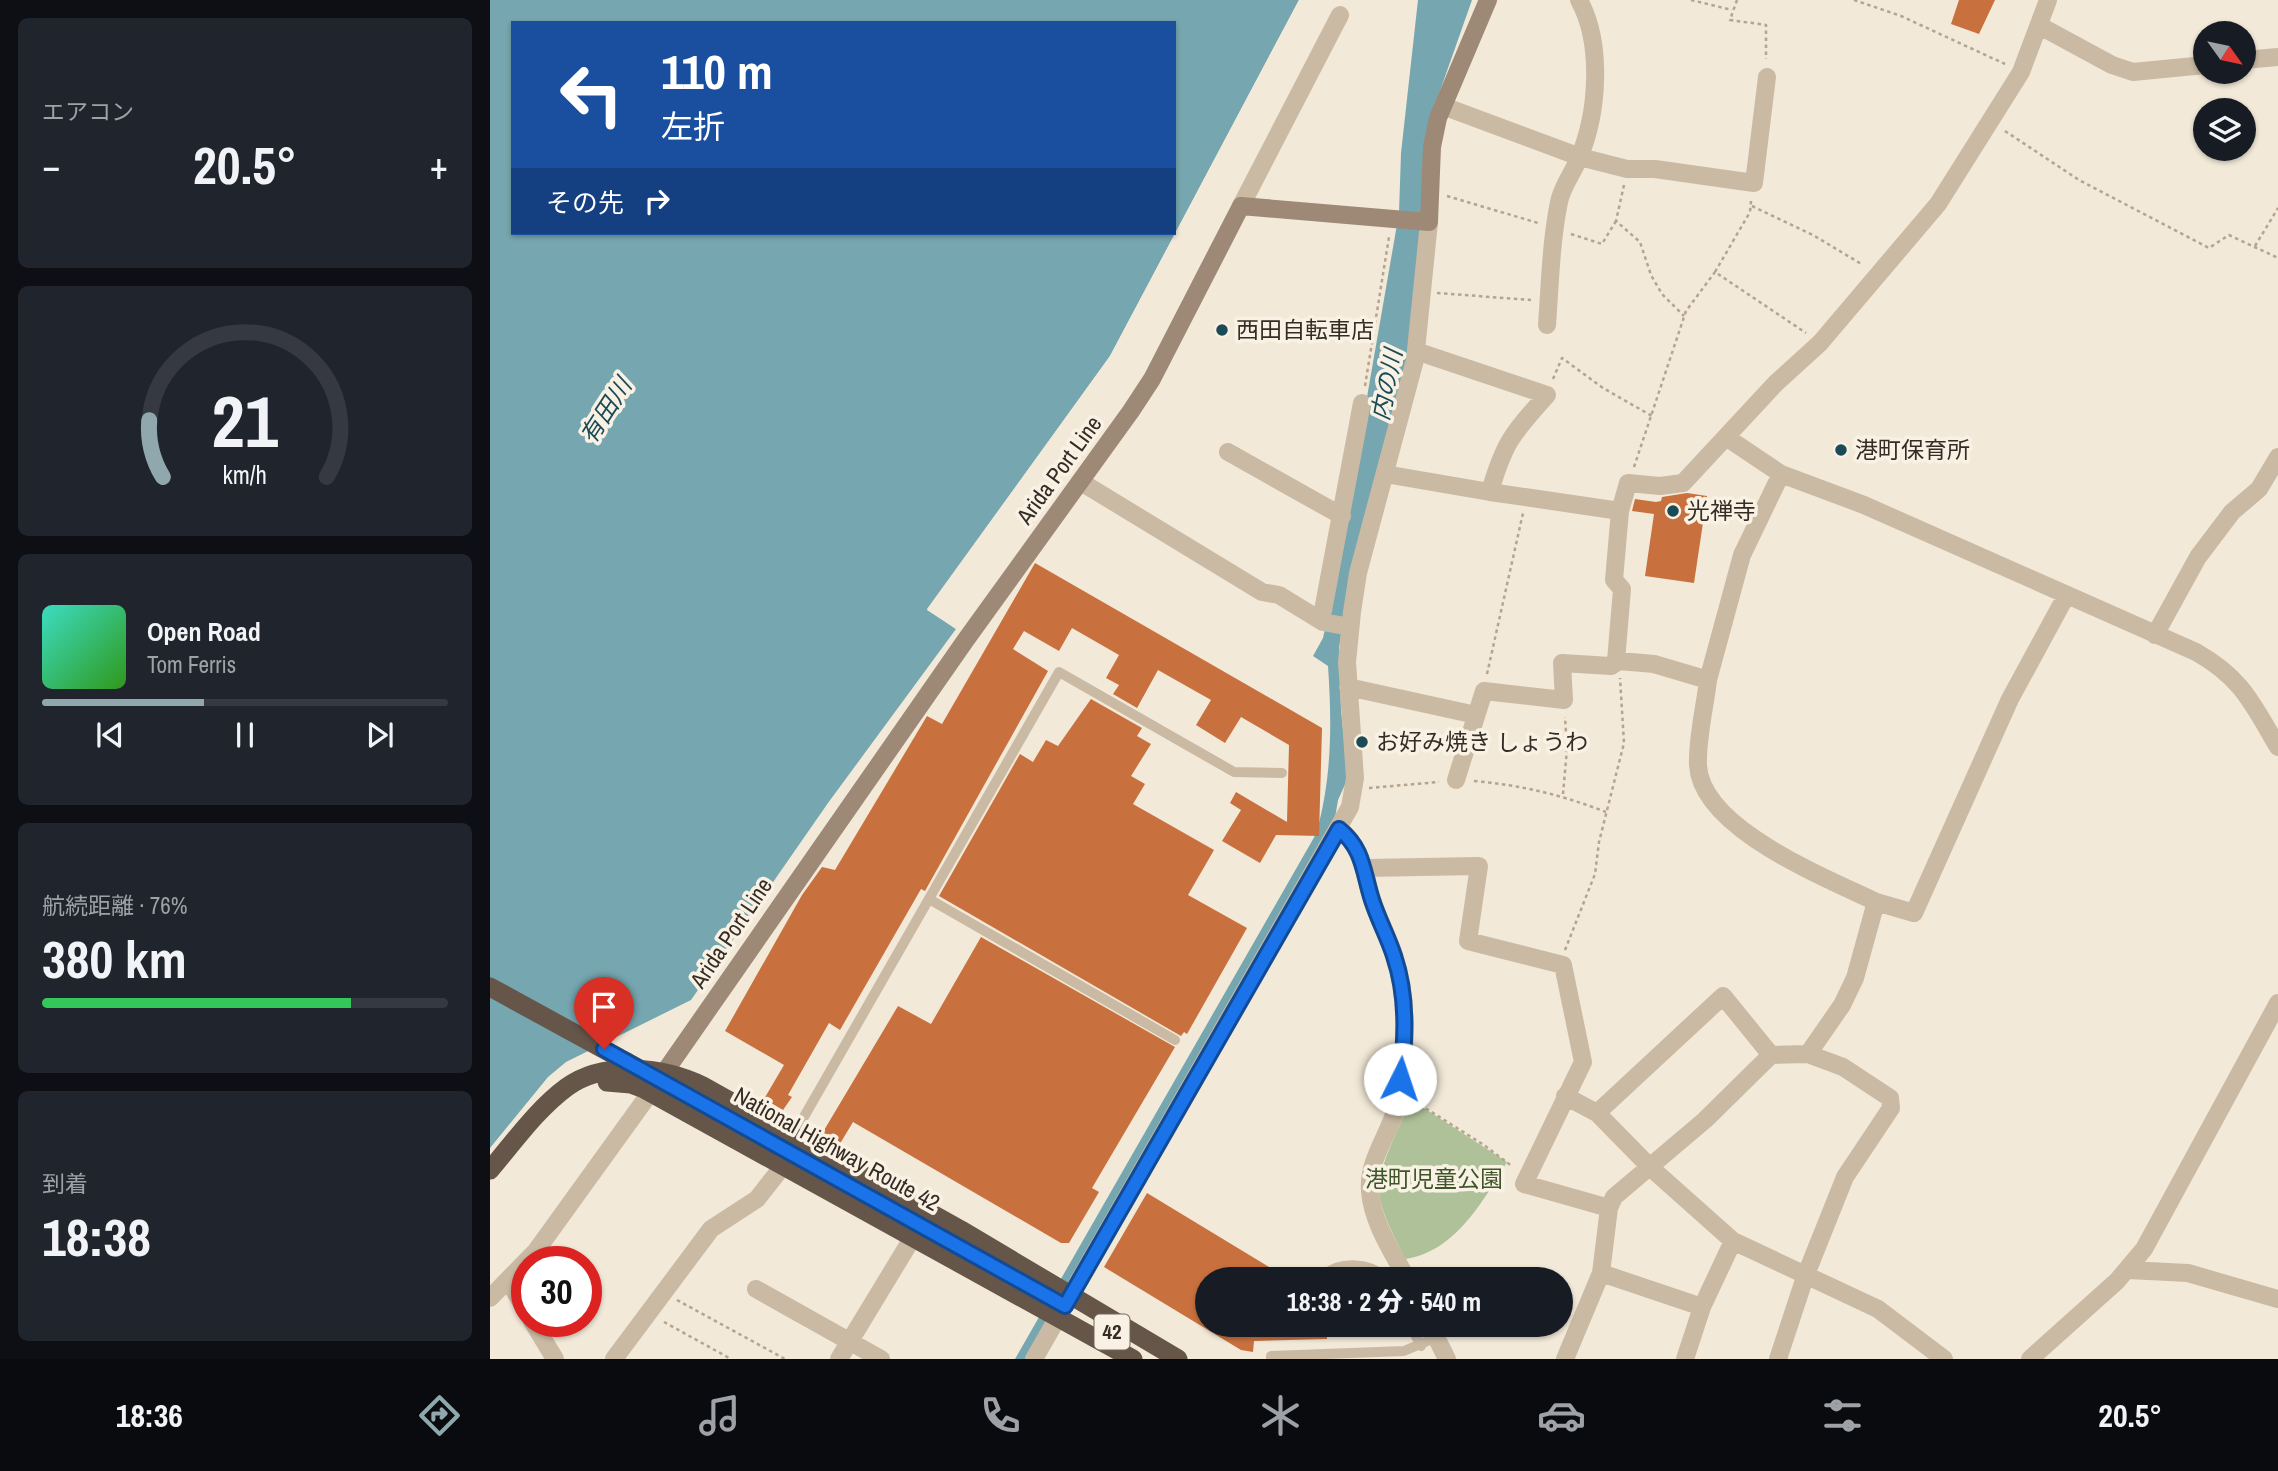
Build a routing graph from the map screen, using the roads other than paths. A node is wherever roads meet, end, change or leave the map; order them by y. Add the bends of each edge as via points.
1 (1488, 0) edge
2 (1579, 0) edge
3 (2049, 0) edge
4 (1340, 15) dead end
5 (2040, 26) junction
6 (2278, 57) edge
7 (2256, 60) edge
8 (2193, 66) edge
9 (1767, 77) road end
10 (1443, 106) junction
11 (1580, 157) junction
12 (1241, 206) junction
13 (1425, 221) junction
14 (1547, 325) dead end
15 (1416, 351) junction
16 (1362, 403) road end
17 (1726, 437) junction
18 (1228, 452) dead end
19 (2278, 457) edge
20 (1385, 474) junction
21 (1781, 474) junction
22 (1081, 482) junction
23 (1490, 492) junction
24 (1620, 511) junction
25 (1342, 516) junction
26 (2066, 596) junction
27 (1322, 622) junction
28 (1348, 627) junction
29 (2155, 635) junction
30 (1618, 661) junction
31 (1708, 680) junction
32 (1348, 687) junction
33 (1476, 715) junction
34 (2278, 747) edge
35 (1282, 773) dead end
36 (1456, 780) road end
37 (1339, 829) junction
38 (1365, 868) junction
39 (929, 899) junction
40 (1876, 902) junction
41 (490, 987) edge
42 (2278, 1003) edge
43 (1175, 1040) dead end
44 (1808, 1054) junction
45 (1771, 1055) junction
46 (666, 1073) junction
47 (650, 1093) junction
48 (1565, 1096) junction
49 (548, 1105) junction
50 (1597, 1113) junction
51 (793, 1136) junction
52 (780, 1164) junction
53 (1651, 1167) junction
54 (490, 1170) edge
55 (1609, 1208) junction
56 (913, 1237) junction
57 (1733, 1241) junction
58 (1401, 1267) edge
59 (2128, 1270) junction
60 (1601, 1273) junction
61 (1805, 1277) junction
62 (508, 1280) junction
63 (511, 1285) edge
64 (756, 1289) dead end
65 (490, 1298) edge
66 (2278, 1298) edge
67 (1065, 1306) junction
68 (1702, 1307) junction
69 (542, 1337) edge
70 (1427, 1337) edge
71 (1430, 1337) edge
72 (850, 1341) junction
73 (1689, 1358) edge
74 (555, 1359) edge
75 (614, 1359) edge
76 (839, 1359) edge
77 (881, 1359) edge
78 (1034, 1359) edge
79 (1133, 1359) edge
80 (1158, 1359) edge
81 (1178, 1359) edge
82 (1271, 1359) edge
83 (1447, 1359) edge
84 (1565, 1359) edge
85 (1779, 1359) edge
86 (1944, 1359) edge
87 (2031, 1359) edge

1 - 10 main road
2 - 11 street via 1588,27 1593,78 1591,113
3 - 5 street
4 - 12 street
5 - 8 street via 2133,72
5 - 17 street via 2021,72 1938,204 1820,342
6 - 7 street
9 - 11 street via 1754,183 1627,169
10 - 11 street
10 - 13 main road via 1432,147
11 - 14 street via 1560,198
12 - 13 main road
12 - 22 main road, Arida Port Line via 1152,379
13 - 15 street
15 - 20 street
15 - 23 street via 1547,395 1512,433
16 - 25 street
17 - 21 street
17 - 24 street via 1683,484 1628,483
18 - 25 street
19 - 29 street via 2259,489 2232,512 2198,557
20 - 23 street
20 - 28 street
21 - 26 street via 1876,510
21 - 31 street via 1742,555
22 - 27 street via 1262,592 1279,595
22 - 46 main road, Arida Port Line via 949,663
23 - 24 street
24 - 30 street via 1614,580 1622,589
25 - 27 street
26 - 29 street
26 - 40 street via 2010,699 1914,913
27 - 28 street
28 - 32 street
29 - 34 street via 2230,673
30 - 31 street via 1654,664
30 - 33 street via 1611,666 1562,663 1564,700 1484,691
31 - 40 street via 1698,766 1716,805 1757,840
32 - 33 street
32 - 37 street via 1354,789
33 - 36 street
35 - 39 lane via 1234,772 1059,672
37 - 38 street via 1357,849
37 - 67 street
38 - 48 street via 1479,866 1468,942 1563,965 1583,1062
38 - 58 street via 1401,982 1399,1097 1372,1165 1370,1193
39 - 43 lane
39 - 51 lane
40 - 44 street via 1856,978
41 - 67 highway, National Highway Route 42 / 42, bridge
42 - 59 street via 2152,1236
44 - 45 street
44 - 61 street via 1852,1073 1890,1098 1891,1108 1845,1177
45 - 50 street via 1723,996
45 - 53 street
46 - 47 main road, Arida Port Line
46 - 49 highway via 599,1073 567,1087
46 - 51 highway via 703,1086
47 - 49 highway via 631,1084 607,1082
47 - 52 highway
47 - 62 street via 548,1236
48 - 50 street
48 - 55 street via 1524,1184
49 - 54 highway
50 - 53 street
51 - 52 street
51 - 67 highway
52 - 56 highway
52 - 75 street via 757,1199 711,1229
53 - 55 street via 1614,1197
53 - 57 street
55 - 60 street
56 - 67 highway
56 - 72 street
57 - 61 street
57 - 68 street
59 - 66 street via 2189,1273
59 - 87 street
60 - 68 street
60 - 84 street
61 - 85 street
61 - 86 street via 1878,1309
62 - 63 street
62 - 65 street
64 - 72 street
67 - 78 street
67 - 79 highway
67 - 80 highway, National Highway Route 42 / 42
67 - 81 highway
68 - 73 street
69 - 74 street
70 - 82 lane via 1404,1351
71 - 83 street
72 - 76 street
72 - 77 street

